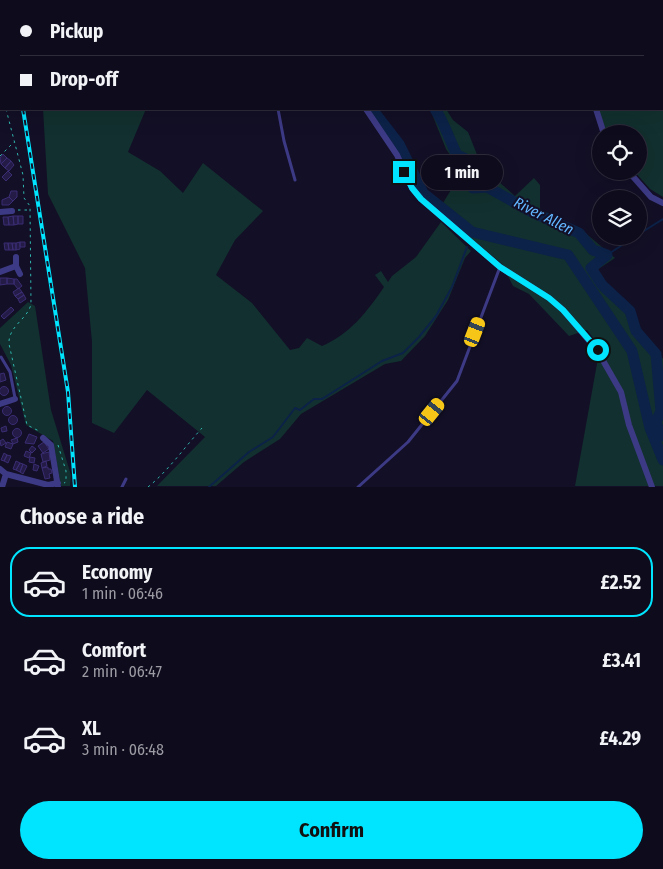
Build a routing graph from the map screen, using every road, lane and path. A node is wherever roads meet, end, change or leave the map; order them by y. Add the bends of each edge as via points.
1 (6, 110) edge
2 (278, 110) edge
3 (367, 110) edge
4 (596, 110) edge
5 (601, 125) edge
6 (14, 141) junction
7 (0, 156) edge
8 (295, 180) dead end
9 (636, 180) edge
10 (663, 203) edge
11 (30, 210) junction
12 (12, 211) joint
13 (0, 212) edge
14 (16, 257) dead end
15 (16, 266) junction
16 (500, 267) junction
17 (0, 272) edge
18 (20, 274) dead end
19 (1, 357) edge
20 (15, 399) joint
21 (0, 404) edge
22 (202, 428) dead end
23 (43, 436) joint
24 (55, 440) dead end
25 (0, 469) edge
26 (6, 474) junction
27 (126, 479) dead end
28 (66, 482) junction
29 (58, 485) edge
30 (2, 486) edge
31 (66, 486) edge
32 (122, 486) edge
33 (148, 486) edge
34 (358, 486) edge
35 (652, 486) edge

1 - 6 path
2 - 8 lane
3 - 16 street via 421,199
4 - 5 street
6 - 7 path
6 - 11 path via 23,178 23,195
9 - 10 street via 651,197
11 - 12 path
11 - 23 path via 31,304 9,338 27,425
12 - 13 street
14 - 15 street
15 - 17 street
15 - 18 street
16 - 34 lane via 457,381 408,442
16 - 35 street via 549,298 598,350 622,392 629,425
19 - 20 lane via 10,372
20 - 21 street
22 - 33 path via 163,475
23 - 29 street via 51,445
24 - 28 path via 66,471
25 - 26 street
26 - 29 street
26 - 30 street
27 - 32 lane
28 - 29 path
28 - 31 path

